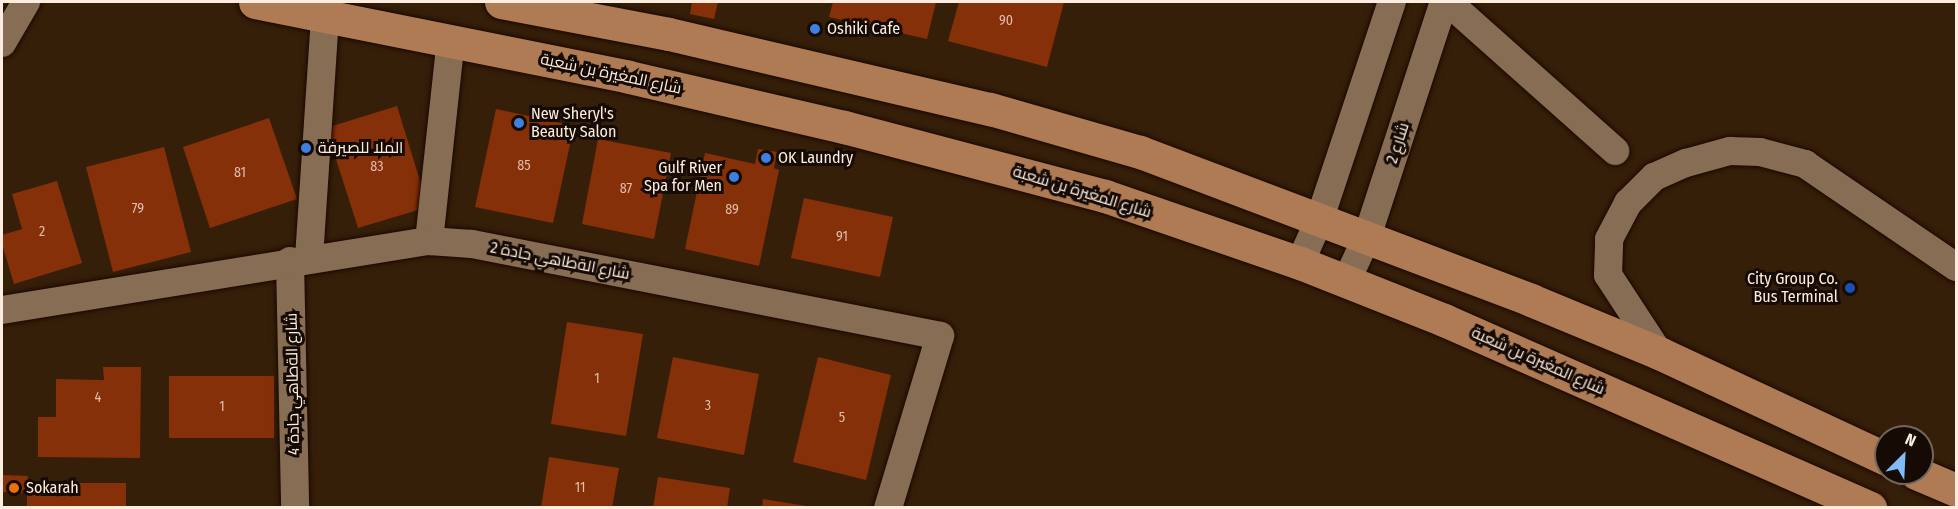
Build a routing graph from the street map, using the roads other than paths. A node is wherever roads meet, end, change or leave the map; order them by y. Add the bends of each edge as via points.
1 (26, 2) edge
2 (255, 2) edge
3 (501, 2) edge
4 (1392, 2) edge
5 (1444, 2) edge
6 (1448, 2) edge
7 (325, 8) edge
8 (451, 40) junction
9 (2, 44) edge
10 (1616, 151) dead end
11 (1320, 218) junction
12 (1367, 237) junction
13 (429, 241) junction
14 (300, 260) junction
15 (1300, 263) junction
16 (1956, 267) edge
17 (1346, 282) junction
18 (2, 310) edge
19 (1659, 353) junction
20 (1874, 453) edge
21 (1934, 476) edge
22 (1956, 480) edge
23 (1934, 481) edge
24 (1956, 490) edge
25 (296, 507) edge
26 (888, 507) edge
27 (1870, 507) edge

1 - 9 street
2 - 7 main road, شارع المغيرة بن شعبة
3 - 11 main road via 669,34 990,109 1140,152
4 - 11 street
5 - 12 street, شارع 2
6 - 10 street
7 - 8 main road, شارع المغيرة بن شعبة
7 - 14 street, شارع الةطاهي جادة 4
8 - 13 street
8 - 15 main road, شارع المغيرة بن شعبة via 629,77 975,160 1106,196
11 - 12 main road
11 - 15 street
12 - 17 street, شارع 2
12 - 19 main road
13 - 14 street, شارع الةطاهي جادة 2
13 - 26 street, شارع الةطاهي جادة 2 via 472,244 940,336
14 - 18 street, شارع الةطاهي جادة 2
14 - 25 street, شارع الةطاهي جادة 4
15 - 17 main road, شارع المغيرة بن شعبة
16 - 19 street via 1805,164 1760,152 1730,151 1686,162 1654,177 1628,203 1609,239 1608,275
17 - 27 main road, شارع المغيرة بن شعبة via 1444,320
19 - 20 main road
21 - 22 street
23 - 24 main road

